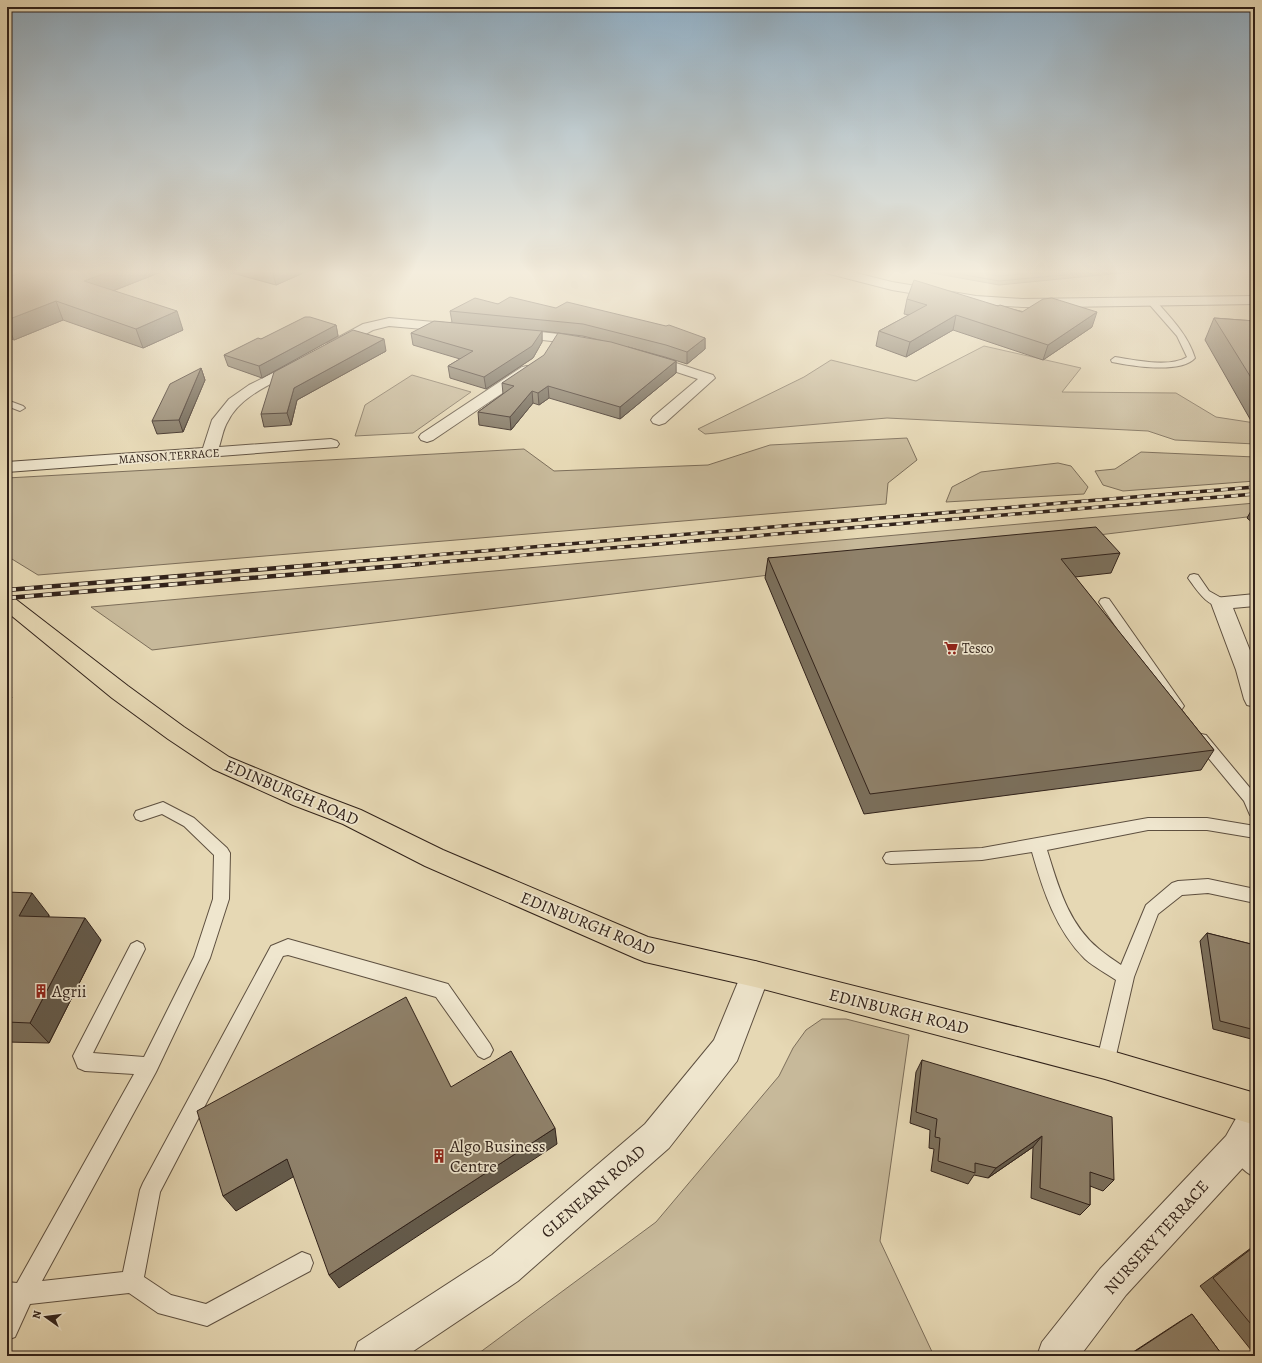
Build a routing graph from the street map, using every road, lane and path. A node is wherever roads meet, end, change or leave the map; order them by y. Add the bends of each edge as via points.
1 (356, 334) edge
2 (518, 334) edge
3 (1178, 334) edge
4 (554, 337) junction
5 (599, 345) edge
6 (637, 355) edge
7 (1115, 360) dead end
8 (7, 403) edge
9 (20, 408) dead end
10 (659, 420) dead end
11 (427, 437) dead end
12 (331, 444) dead end
13 (209, 453) junction
14 (7, 468) edge
15 (1194, 578) dead end
16 (1255, 600) edge
17 (7, 602) edge
18 (1105, 602) dead end
19 (1221, 603) junction
20 (1250, 663) edge
21 (1255, 699) edge
22 (1185, 718) edge
23 (1194, 731) edge
24 (1255, 811) edge
25 (141, 815) dead end
26 (1255, 832) edge
27 (1038, 845) junction
28 (891, 858) dead end
29 (1255, 896) edge
30 (137, 949) dead end
31 (755, 974) junction
32 (1126, 977) junction
33 (484, 1050) dead end
34 (1105, 1064) junction
35 (149, 1066) junction
36 (1255, 1109) edge
37 (1255, 1118) edge
38 (1247, 1157) edge
39 (302, 1263) dead end
40 (132, 1282) junction
41 (15, 1294) edge
42 (7, 1329) edge
43 (372, 1356) edge
44 (1056, 1356) edge

1 - 13 street via 242,396 230,406 219,421
2 - 4 street
3 - 7 lane via 1188,348 1191,358 1187,362 1173,365
4 - 5 street
4 - 11 street via 543,357
6 - 10 street via 708,378
8 - 9 lane
12 - 13 street, MANSON TERRACE
13 - 14 street, MANSON TERRACE
15 - 19 lane via 1205,594
16 - 19 street
17 - 31 main road, EDINBURGH ROAD via 120,692 222,763 352,817 434,858 645,949
18 - 22 lane
19 - 20 street
20 - 21 street
23 - 24 lane via 1250,798
25 - 35 lane via 163,808 189,822 222,853 221,899 202,958
26 - 27 lane via 1207,824 1148,824
27 - 28 lane via 982,854
27 - 32 lane via 1052,893 1072,932 1092,954
29 - 32 lane via 1208,886 1178,888 1152,910
30 - 35 lane via 82,1056 85,1062
31 - 34 main road, EDINBURGH ROAD
31 - 43 street, GLENEARN ROAD via 726,1050 657,1136 505,1268
32 - 34 lane
33 - 40 lane via 442,990 288,947 277,951 150,1190
34 - 36 main road, EDINBURGH ROAD
35 - 41 lane
37 - 38 street, NURSERY TERRACE
38 - 44 street, NURSERY TERRACE via 1113,1282
39 - 40 lane via 207,1315 166,1305
40 - 41 lane
41 - 42 lane

